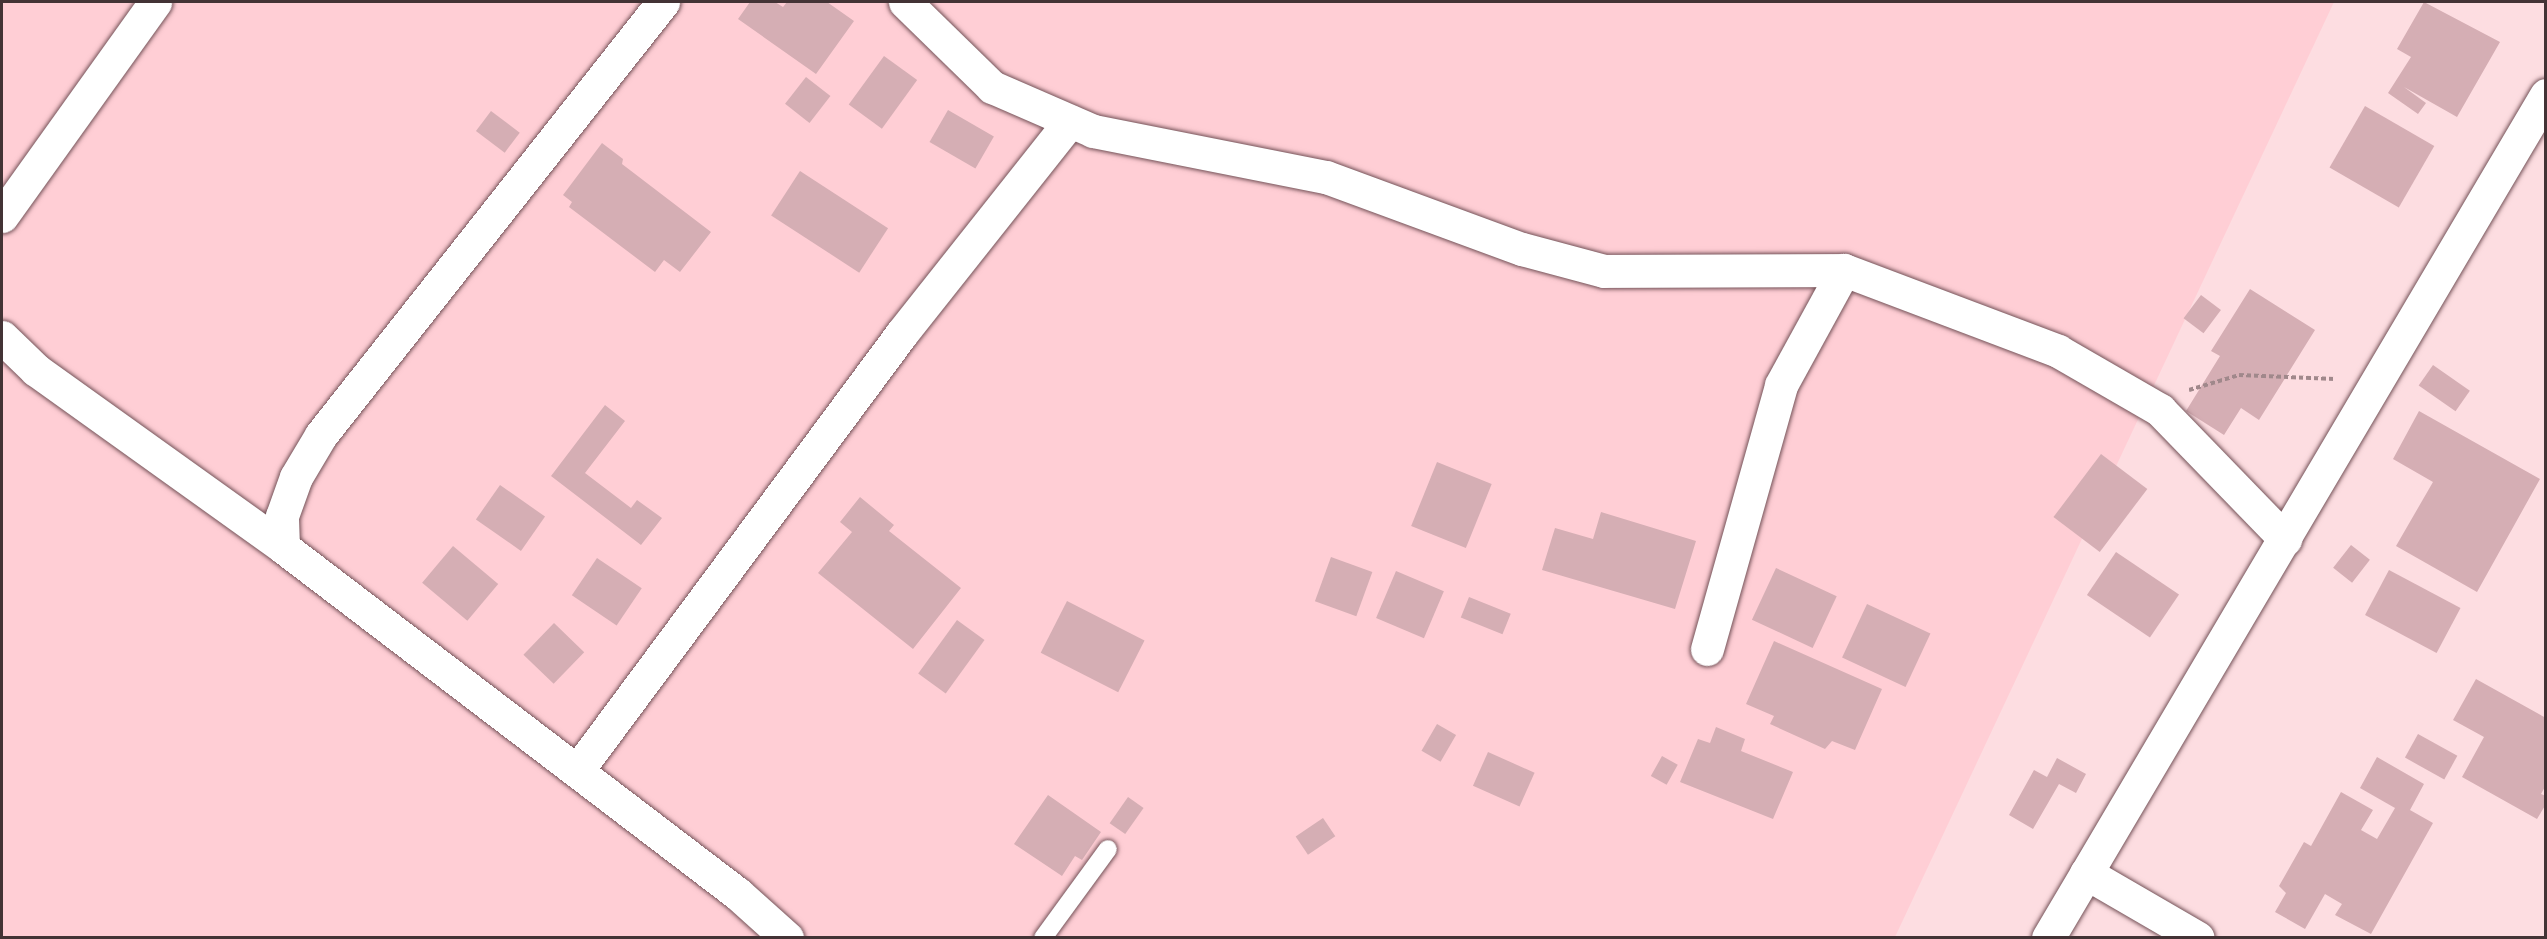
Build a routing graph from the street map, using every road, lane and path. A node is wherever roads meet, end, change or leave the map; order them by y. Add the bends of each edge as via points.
1 (155, 2) edge
2 (663, 2) edge
3 (905, 2) edge
4 (2541, 115) edge
5 (1070, 121) junction
6 (2, 216) edge
7 (1844, 270) junction
8 (2, 337) edge
9 (2373, 390) junction
10 (2145, 402) junction
11 (2285, 539) junction
12 (283, 547) junction
13 (1707, 649) dead end
14 (577, 771) junction
15 (1108, 849) dead end
16 (2086, 873) junction
17 (787, 938) edge
18 (1043, 938) edge
19 (2048, 938) edge
20 (2198, 938) edge

1 - 6 street
2 - 12 street via 321,435 296,477 282,516
3 - 5 street via 992,87
4 - 9 street
5 - 7 street via 1093,131 1326,177 1522,249 1604,271
5 - 14 street via 894,343
7 - 10 street via 2058,351
7 - 13 street via 1781,385
8 - 12 street via 36,370
9 - 10 path via 2341,380 2239,375
9 - 11 street
10 - 11 street via 2160,410
11 - 16 street
12 - 14 street
14 - 17 street via 738,894
15 - 18 lane
16 - 19 street
16 - 20 street

